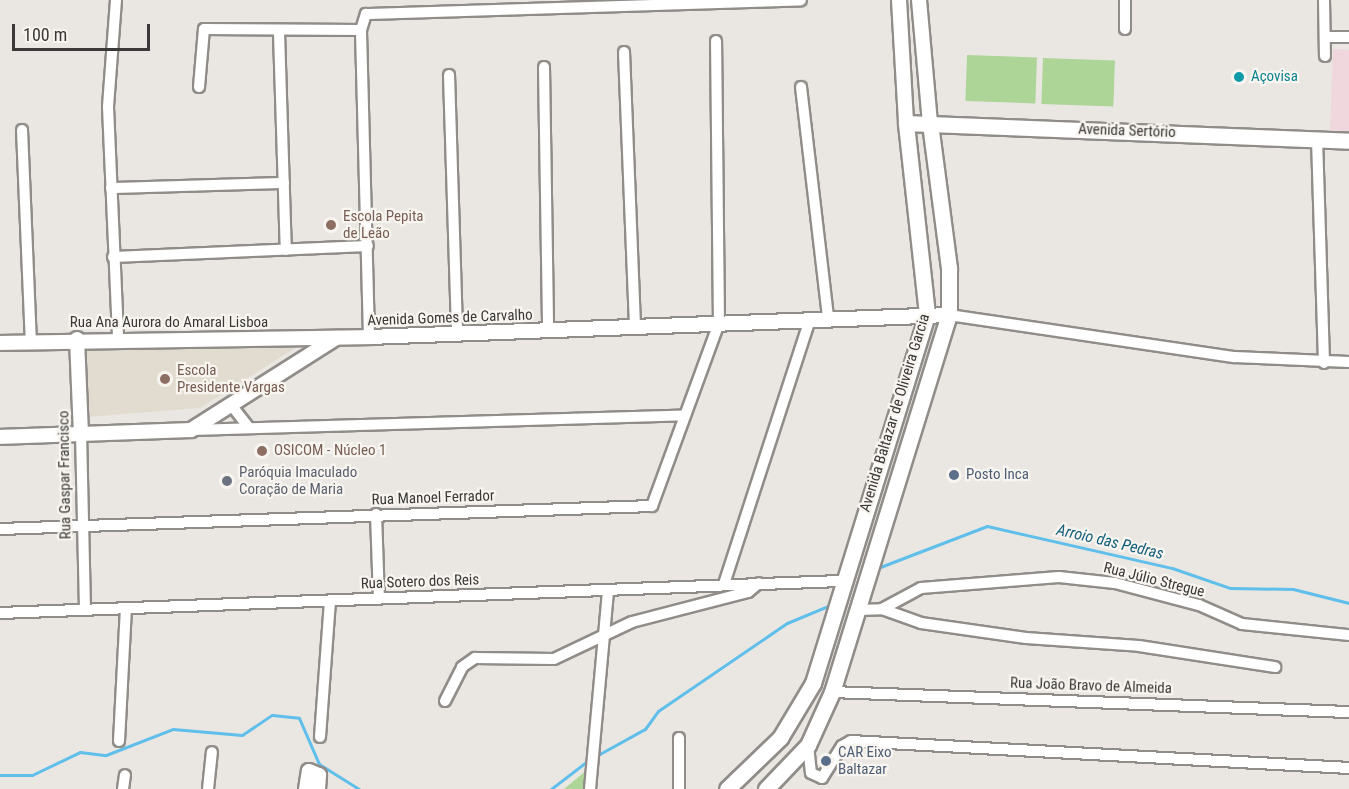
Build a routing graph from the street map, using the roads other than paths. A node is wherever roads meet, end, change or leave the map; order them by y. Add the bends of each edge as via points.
1 (116, 0) edge
2 (801, 0) edge
3 (899, 0) edge
4 (919, 0) edge
5 (1125, 0) edge
6 (1324, 0) edge
7 (1125, 29) dead end
8 (361, 30) junction
9 (279, 33) junction
10 (1325, 37) junction
11 (1349, 38) edge
12 (716, 41) dead end
13 (624, 52) dead end
14 (1325, 56) dead end
15 (544, 67) dead end
16 (449, 75) dead end
17 (199, 87) dead end
18 (801, 87) dead end
19 (906, 123) junction
20 (930, 123) junction
21 (22, 130) dead end
22 (1317, 140) junction
23 (1349, 141) edge
24 (284, 183) junction
25 (111, 188) junction
26 (368, 246) junction
27 (286, 250) junction
28 (113, 257) junction
29 (927, 314) junction
30 (949, 315) junction
31 (828, 318) junction
32 (810, 319) junction
33 (719, 323) junction
34 (635, 327) junction
35 (548, 331) junction
36 (457, 334) junction
37 (338, 337) junction
38 (369, 337) junction
39 (118, 338) junction
40 (77, 339) junction
41 (31, 342) junction
42 (0, 343) edge
43 (1349, 362) edge
44 (1324, 363) junction
45 (232, 406) junction
46 (685, 416) junction
47 (249, 429) junction
48 (191, 430) junction
49 (81, 434) junction
50 (0, 437) edge
51 (376, 514) junction
52 (82, 527) junction
53 (0, 529) edge
54 (759, 583) junction
55 (724, 584) junction
56 (841, 584) junction
57 (608, 592) junction
58 (379, 598) junction
59 (330, 600) junction
60 (126, 609) junction
61 (882, 609) junction
62 (85, 610) junction
63 (858, 610) junction
64 (0, 613) edge
65 (604, 635) junction
66 (1349, 635) edge
67 (1275, 667) dead end
68 (832, 692) junction
69 (445, 701) dead end
70 (1349, 712) edge
71 (320, 737) dead end
72 (679, 738) dead end
73 (119, 741) dead end
74 (808, 745) junction
75 (212, 752) dead end
76 (1349, 768) edge
77 (124, 775) dead end
78 (123, 789) edge
79 (208, 789) edge
80 (306, 789) edge
81 (318, 789) edge
82 (590, 789) edge
83 (679, 789) edge
84 (727, 789) edge
85 (766, 789) edge

1 - 25 street via 108,108
2 - 8 street via 373,13 363,16
3 - 19 street, Avenida Baltazar de Oliveira Garcia
4 - 20 street, Avenida Baltazar de Oliveira Garcia
5 - 7 street
6 - 10 street
8 - 9 street
8 - 26 street
9 - 17 street via 202,30
9 - 24 street
10 - 11 street
10 - 14 street
12 - 33 street
13 - 34 street
15 - 35 street
16 - 36 street
18 - 31 street
19 - 20 main road, Avenida Sertório
19 - 29 main road, Avenida Baltazar de Oliveira Garcia
20 - 22 main road, Avenida Sertório
20 - 30 main road, Avenida Baltazar de Oliveira Garcia via 949,268
21 - 41 street
22 - 23 main road, Avenida Sertório
22 - 44 street
24 - 25 street
24 - 27 street
25 - 28 street
26 - 27 street
26 - 38 street
27 - 28 street
28 - 39 street
29 - 30 street
29 - 31 street, Avenida Gomes de Carvalho
29 - 56 main road, Avenida Baltazar de Oliveira Garcia
30 - 44 street via 1235,357
30 - 63 main road, Avenida Baltazar de Oliveira Garcia
31 - 32 street, Avenida Gomes de Carvalho
32 - 33 street, Avenida Gomes de Carvalho
32 - 55 street
33 - 34 street, Avenida Gomes de Carvalho
33 - 46 street
34 - 35 street, Avenida Gomes de Carvalho
35 - 36 street, Avenida Gomes de Carvalho
36 - 38 street, Avenida Gomes de Carvalho
37 - 38 street, Avenida Gomes de Carvalho
37 - 39 street, Rua Ana Aurora do Amaral Lisboa
37 - 45 street
39 - 40 street, Rua Ana Aurora do Amaral Lisboa
40 - 41 street, Rua Ana Aurora do Amaral Lisboa
40 - 49 street, Rua Gaspar Francisco
41 - 42 street, Rua Ana Aurora do Amaral Lisboa
43 - 44 street
45 - 47 street
45 - 48 street
46 - 47 street
46 - 51 street, Rua Manoel Ferrador via 652,506
47 - 48 street
48 - 49 street
49 - 50 street
49 - 52 street, Rua Gaspar Francisco
51 - 52 street, Rua Manoel Ferrador
51 - 58 street
52 - 53 street, Rua Manoel Ferrador
52 - 62 street, Rua Gaspar Francisco
54 - 55 street, Rua Sotero dos Reis
54 - 56 street, Rua Sotero dos Reis
54 - 65 street via 748,592 686,606
55 - 57 street, Rua Sotero dos Reis
56 - 84 main road, Avenida Baltazar de Oliveira Garcia via 813,683 780,738
57 - 58 street, Rua Sotero dos Reis
57 - 65 street
58 - 59 street, Rua Sotero dos Reis
59 - 60 street, Rua Sotero dos Reis
59 - 71 street
60 - 62 street, Rua Sotero dos Reis
60 - 73 street
61 - 63 street
61 - 66 street, Rua Júlio Stregue via 921,588 1059,577 1115,583 1199,605 1242,624
61 - 67 street via 921,622 1002,635 1138,646
62 - 64 street, Rua Sotero dos Reis
63 - 68 main road, Avenida Baltazar de Oliveira Garcia
65 - 69 street via 550,660 476,658 462,667
65 - 82 street
68 - 70 street, Rua João Bravo de Almeida
68 - 74 main road, Avenida Baltazar de Oliveira Garcia
72 - 83 street
74 - 76 street via 811,773 822,778 842,746 851,741
74 - 85 main road, Avenida Baltazar de Oliveira Garcia
75 - 79 street
77 - 78 street
80 - 81 street via 310,771 319,774

